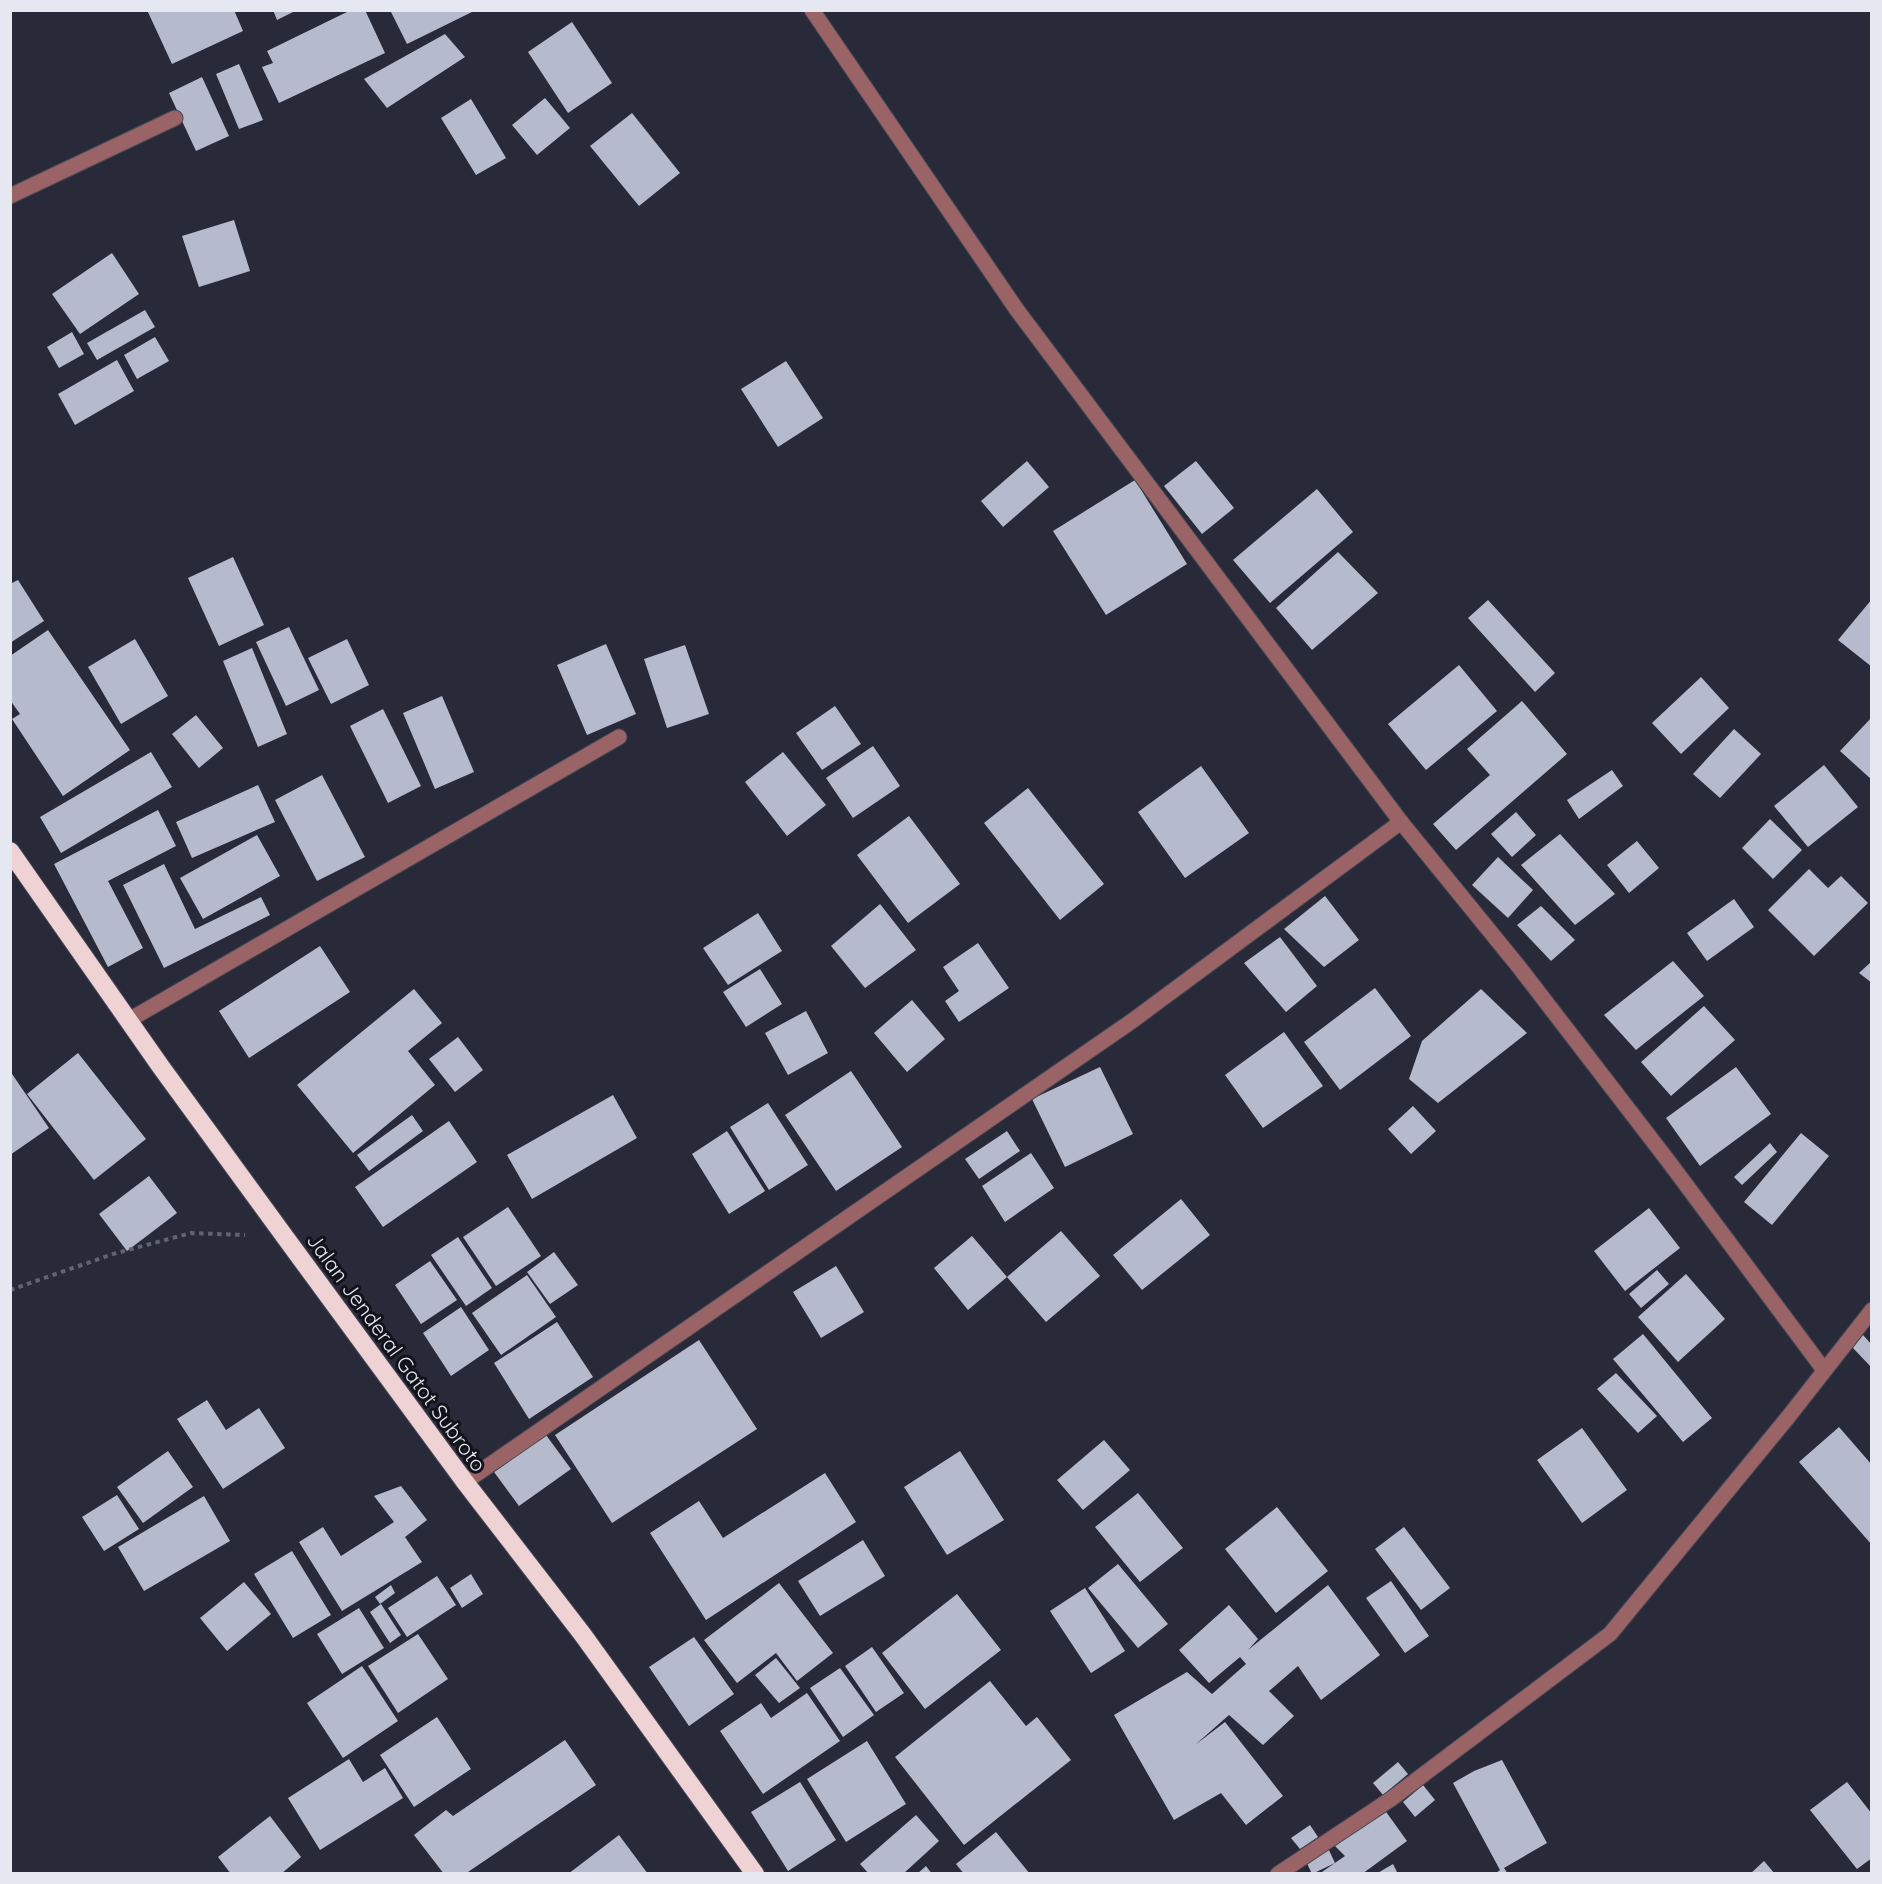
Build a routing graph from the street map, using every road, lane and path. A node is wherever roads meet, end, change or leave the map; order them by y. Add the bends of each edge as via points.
1 (812, 10) edge
2 (175, 118) dead end
3 (10, 196) edge
4 (619, 737) dead end
5 (1401, 822) junction
6 (10, 851) edge
7 (129, 1020) junction
8 (285, 1237) junction
9 (10, 1290) edge
10 (1872, 1310) edge
11 (1824, 1370) junction
12 (465, 1482) junction
13 (755, 1874) edge
14 (1278, 1874) edge

1 - 5 street via 1017,310
2 - 3 street
4 - 7 street
5 - 11 street via 1520,967
5 - 12 street via 1122,1028
6 - 7 highway, Jalan Jenderal Gatot Subroto
7 - 8 highway, Jalan Jenderal Gatot Subroto
8 - 9 path via 191,1233 113,1254
8 - 12 highway, Jalan Jenderal Gatot Subroto
10 - 11 street
11 - 14 street via 1610,1634 1391,1799
12 - 13 highway, Jalan Jenderal Gatot Subroto via 583,1635

